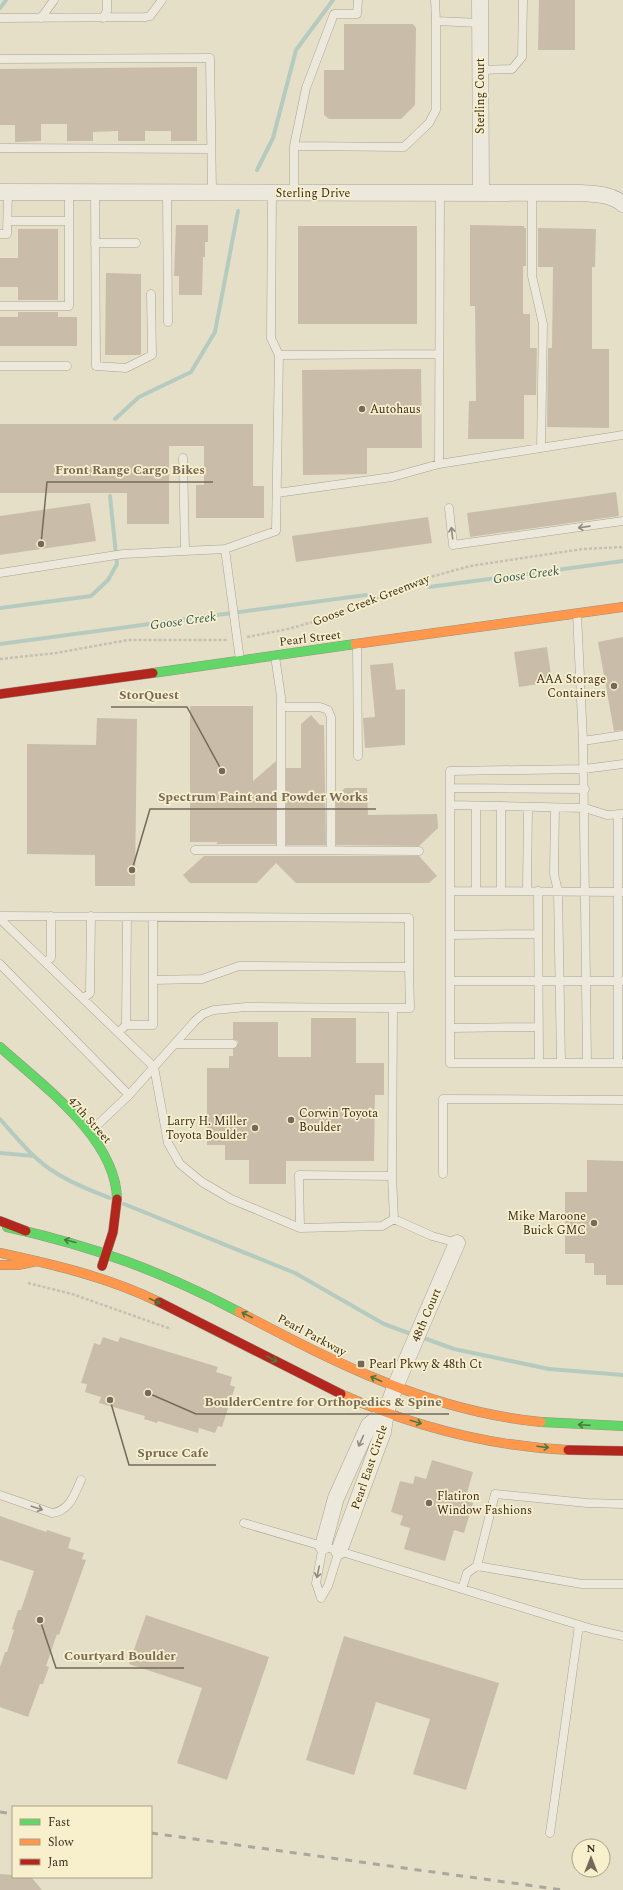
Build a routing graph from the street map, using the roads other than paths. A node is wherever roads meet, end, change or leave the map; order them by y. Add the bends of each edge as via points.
1 (54, 0) edge
2 (107, 0) edge
3 (162, 0) edge
4 (358, 0) edge
5 (435, 0) edge
6 (480, 0) edge
7 (523, 0) edge
8 (0, 18) edge
9 (41, 18) junction
10 (103, 18) junction
11 (436, 21) junction
12 (480, 23) junction
13 (0, 59) edge
14 (480, 70) junction
15 (294, 146) junction
16 (0, 148) edge
17 (211, 149) junction
18 (4, 192) edge
19 (69, 192) junction
20 (94, 192) junction
21 (167, 192) junction
22 (212, 192) junction
23 (440, 192) junction
24 (481, 192) junction
25 (272, 193) junction
26 (294, 193) junction
27 (532, 193) junction
28 (623, 204) edge
29 (8, 221) junction
30 (69, 221) junction
31 (0, 234) edge
32 (95, 243) junction
33 (136, 243) dead end
34 (151, 294) dead end
35 (0, 306) edge
36 (168, 322) dead end
37 (279, 354) junction
38 (439, 354) junction
39 (0, 366) edge
40 (67, 366) dead end
41 (623, 435) edge
42 (541, 448) junction
43 (183, 458) dead end
44 (439, 464) junction
45 (277, 493) junction
46 (449, 508) dead end
47 (623, 521) edge
48 (225, 550) junction
49 (185, 551) junction
50 (0, 573) edge
51 (623, 607) edge
52 (577, 613) junction
53 (357, 644) junction
54 (275, 655) junction
55 (240, 660) junction
56 (0, 694) edge
57 (281, 707) junction
58 (623, 735) edge
59 (584, 741) junction
60 (358, 756) dead end
61 (623, 764) edge
62 (584, 769) junction
63 (450, 788) junction
64 (585, 789) junction
65 (450, 806) junction
66 (476, 806) junction
67 (501, 806) junction
68 (528, 807) junction
69 (555, 808) junction
70 (585, 808) junction
71 (620, 814) edge
72 (195, 850) dead end
73 (281, 850) junction
74 (331, 850) junction
75 (419, 851) dead end
76 (450, 891) junction
77 (476, 891) junction
78 (501, 891) junction
79 (527, 891) junction
80 (538, 891) junction
81 (558, 891) junction
82 (586, 892) junction
83 (621, 892) edge
84 (0, 916) edge
85 (51, 916) junction
86 (91, 916) junction
87 (127, 917) junction
88 (153, 917) junction
89 (0, 919) edge
90 (538, 934) junction
91 (450, 935) junction
92 (45, 962) junction
93 (0, 964) edge
94 (409, 967) junction
95 (153, 980) junction
96 (450, 981) junction
97 (538, 981) junction
98 (560, 981) junction
99 (586, 981) junction
100 (621, 981) edge
101 (84, 999) junction
102 (393, 1008) junction
103 (126, 1025) junction
104 (538, 1027) junction
105 (450, 1028) junction
106 (119, 1033) junction
107 (175, 1044) junction
108 (233, 1044) dead end
109 (0, 1047) edge
110 (538, 1063) junction
111 (561, 1063) junction
112 (587, 1063) junction
113 (621, 1063) edge
114 (154, 1067) junction
115 (129, 1095) junction
116 (623, 1100) edge
117 (89, 1133) junction
118 (443, 1174) dead end
119 (392, 1176) junction
120 (394, 1219) junction
121 (0, 1221) edge
122 (0, 1226) edge
123 (300, 1228) junction
124 (26, 1231) junction
125 (457, 1243) joint
126 (108, 1252) junction
127 (0, 1253) edge
128 (36, 1261) junction
129 (0, 1265) edge
130 (98, 1277) junction
131 (395, 1388) junction
132 (386, 1412) junction
133 (623, 1426) edge
134 (623, 1451) edge
135 (81, 1480) dead end
136 (0, 1495) edge
137 (623, 1504) edge
138 (244, 1523) dead end
139 (323, 1546) junction
140 (339, 1551) junction
141 (477, 1566) junction
142 (623, 1584) edge
143 (462, 1590) junction
144 (579, 1625) junction
145 (623, 1636) edge
146 (550, 1833) dead end

1 - 9 lane
2 - 10 lane via 108,7
3 - 10 lane via 150,16
4 - 15 lane via 358,14 334,14 306,88
5 - 11 lane
6 - 12 street, Sterling Court
7 - 14 lane via 522,57 512,69
8 - 9 lane
9 - 10 lane
11 - 12 lane
11 - 15 lane via 436,110 429,123 404,147
12 - 14 street, Sterling Court
13 - 17 lane via 210,58
14 - 24 street, Sterling Court
15 - 26 lane
16 - 17 lane
17 - 22 lane
18 - 19 street, Sterling Drive
18 - 29 lane
19 - 20 street, Sterling Drive
19 - 30 lane
20 - 21 street, Sterling Drive
20 - 32 lane
21 - 22 street, Sterling Drive
21 - 36 lane
22 - 25 street, Sterling Drive
23 - 24 street, Sterling Drive
23 - 26 street, Sterling Drive
23 - 38 lane
24 - 27 street, Sterling Drive
25 - 26 street, Sterling Drive
25 - 37 lane via 271,338
27 - 28 street, Sterling Drive via 596,194 617,199
27 - 42 lane via 532,276 543,324
29 - 30 lane
29 - 31 lane via 7,234
30 - 35 lane via 69,306
32 - 33 lane
32 - 34 lane via 96,366 126,368 152,355
37 - 38 lane
37 - 45 lane
38 - 44 lane
39 - 40 lane
41 - 42 lane
42 - 44 lane
43 - 49 lane
44 - 45 lane via 392,477
45 - 48 lane via 276,531
47 -> 46 lane via 453,544
48 - 49 lane
48 - 55 lane
49 - 50 lane via 112,555
51 - 52 main road, Pearl Street
52 - 53 main road, Pearl Street
52 - 59 lane
53 - 54 main road, Pearl Street
53 - 60 lane
54 - 55 main road, Pearl Street
54 - 57 lane
55 - 56 main road, Pearl Street
57 - 73 lane
57 - 74 lane via 320,707 328,710 331,717
58 - 59 lane
59 - 62 lane
61 - 62 lane
62 - 63 lane via 450,771
62 - 64 lane
63 - 64 lane
63 - 65 lane
64 - 70 lane
65 - 66 lane
65 - 76 lane
66 - 67 lane
66 - 77 lane
67 - 68 lane
67 - 78 lane
68 - 69 lane
68 - 79 lane
69 - 70 lane
69 - 81 lane via 554,874
70 - 71 lane via 607,815
70 - 82 lane
71 - 83 lane
72 - 73 lane
73 - 74 lane
74 - 75 lane
76 - 77 lane
76 - 91 lane
77 - 78 lane
78 - 79 lane
79 - 80 lane
80 - 81 lane
80 - 90 lane
81 - 82 lane
81 - 98 lane
82 - 83 lane
82 - 99 lane
83 - 100 lane
84 - 85 lane
85 - 86 lane
85 - 92 lane via 51,958
86 - 87 lane
86 - 101 lane via 90,993
87 - 88 lane
87 - 103 lane
88 - 94 lane via 409,918
88 - 95 lane
89 - 92 lane
90 - 91 lane
90 - 97 lane
91 - 96 lane
92 - 101 lane
93 - 115 lane
94 - 95 lane via 239,966 202,979
94 - 102 lane via 410,1008
95 - 103 lane via 153,1025
96 - 97 lane
96 - 105 lane
97 - 98 lane
97 - 104 lane
98 - 99 lane
98 - 111 lane
99 - 100 lane
99 - 112 lane
100 - 113 lane
101 - 106 lane
102 - 107 lane via 246,1007 214,1010 195,1021
102 - 119 lane
103 - 106 lane
104 - 105 lane
104 - 110 lane
105 - 110 lane via 450,1063
106 - 114 lane
107 - 108 lane
107 - 114 lane
109 - 117 main road, 47th Street
110 - 111 lane
111 - 112 lane
112 - 113 lane
114 - 115 lane
114 - 123 lane via 168,1143 180,1164 202,1182 231,1199
115 - 117 lane
116 - 118 lane via 443,1099
117 - 126 main road, 47th Street via 110,1163 115,1188 116,1214
119 - 120 lane
119 - 123 lane via 299,1175
120 - 123 lane via 382,1226
120 - 125 lane via 432,1236
121 - 124 main road
122 - 124 main road, Pearl Parkway
126 -> 124 main road, Pearl Parkway
125 - 131 street, 48th Court
126 - 130 main road, 47th Street
131 -> 126 main road, Pearl Parkway via 316,1352 174,1279
127 - 128 main road
128 - 129 main road via 24,1265
128 - 130 main road
130 -> 132 main road via 183,1314 308,1378
131 - 132 street, 48th Court
133 -> 131 main road, Pearl Parkway via 564,1423 497,1415 440,1402
132 -> 134 main road via 463,1434 506,1442 557,1449
132 -> 139 street, Pearl East Circle via 369,1425 336,1498
132 - 140 street, Pearl East Circle via 383,1432
136 -> 135 lane via 52,1513 58,1512 70,1504
137 - 141 lane via 495,1494
138 - 139 lane
139 - 140 lane
139 -> 140 lane via 316,1583 321,1598 328,1586
140 - 143 lane
141 - 142 lane via 582,1584
141 - 143 lane via 467,1573
143 - 144 lane
144 - 145 lane
144 - 146 lane

